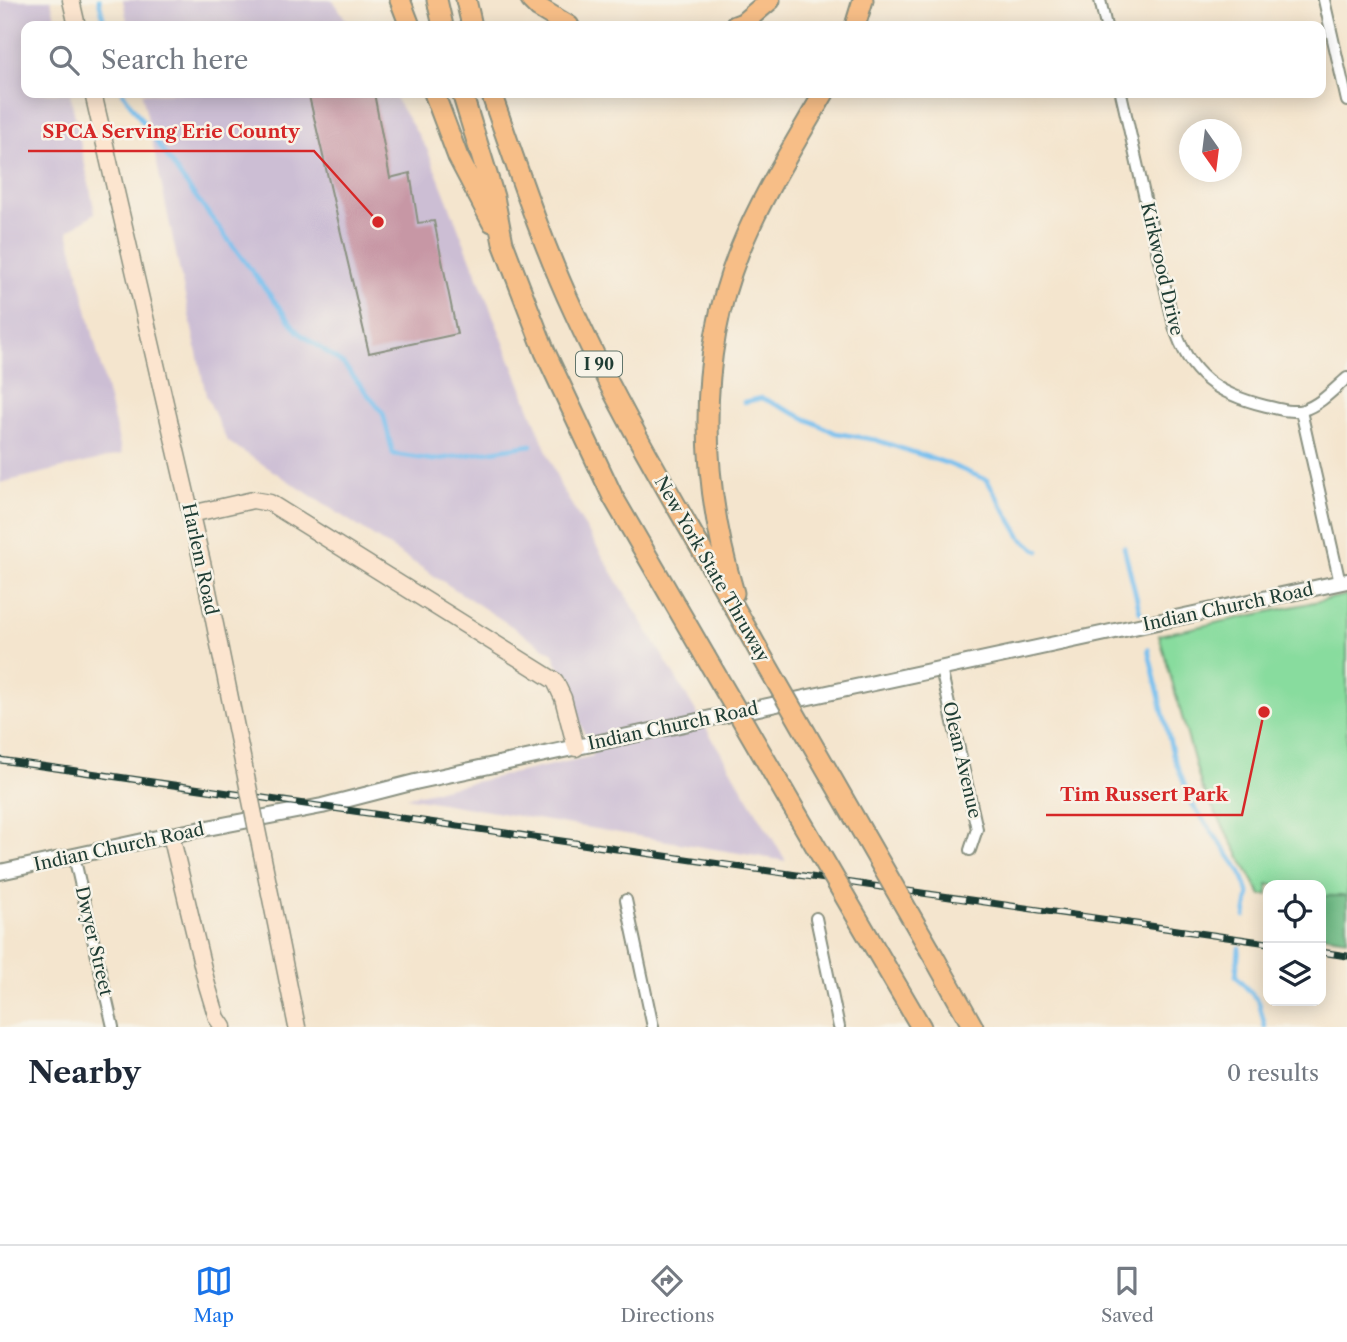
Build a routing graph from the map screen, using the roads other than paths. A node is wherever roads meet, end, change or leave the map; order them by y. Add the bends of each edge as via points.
1 (71, 0) edge
2 (400, 0) edge
3 (437, 0) edge
4 (466, 0) edge
5 (531, 0) edge
6 (770, 0) edge
7 (863, 0) edge
8 (1100, 0) edge
9 (1324, 0) edge
10 (76, 21) edge
11 (408, 21) edge
12 (442, 21) edge
13 (471, 21) edge
14 (561, 21) edge
15 (745, 21) edge
16 (857, 21) edge
17 (1105, 21) edge
18 (94, 98) edge
19 (436, 98) edge
20 (464, 98) edge
21 (493, 98) edge
22 (821, 98) edge
23 (1122, 98) edge
24 (1347, 101) edge
25 (503, 243) junction
26 (1347, 378) edge
27 (1301, 411) junction
28 (191, 514) junction
29 (1343, 582) edge
30 (741, 619) junction
31 (941, 669) junction
32 (576, 748) junction
33 (171, 835) junction
34 (970, 850) dead end
35 (74, 856) junction
36 (0, 872) edge
37 (626, 900) dead end
38 (816, 918) dead end
39 (113, 1027) edge
40 (223, 1027) edge
41 (297, 1027) edge
42 (653, 1027) edge
43 (839, 1027) edge
44 (921, 1027) edge
45 (973, 1027) edge

1 - 10 main road
2 - 11 highway
3 - 12 highway
4 - 13 highway
5 - 14 highway
6 - 15 highway
7 - 16 highway
8 - 17 street
9 - 24 street
18 - 28 main road, Harlem Road
19 - 25 highway via 458,157
20 - 25 highway, I 90
21 - 30 highway, New York State Thruway / I 90 via 536,222 574,312 646,453
22 - 30 highway via 758,208 738,253 724,296 708,386 713,491
23 - 27 street, Kirkwood Drive via 1174,326 1188,360 1199,374 1235,397
25 - 44 highway, I 90, bridge via 545,352 613,498
26 - 27 street
27 - 29 street
28 - 32 main road via 253,500 270,503 555,681
28 - 41 main road, Harlem Road, bridge
29 - 31 street, Indian Church Road
30 - 45 highway, New York State Thruway / I 90, bridge
31 - 32 street, Indian Church Road
31 - 34 street, Olean Avenue via 977,829
32 - 33 street, Indian Church Road
33 - 35 street, Indian Church Road
33 - 40 main road via 207,985
35 - 36 street, Indian Church Road
35 - 39 street, Dwyer Street
37 - 42 street
38 - 43 street

